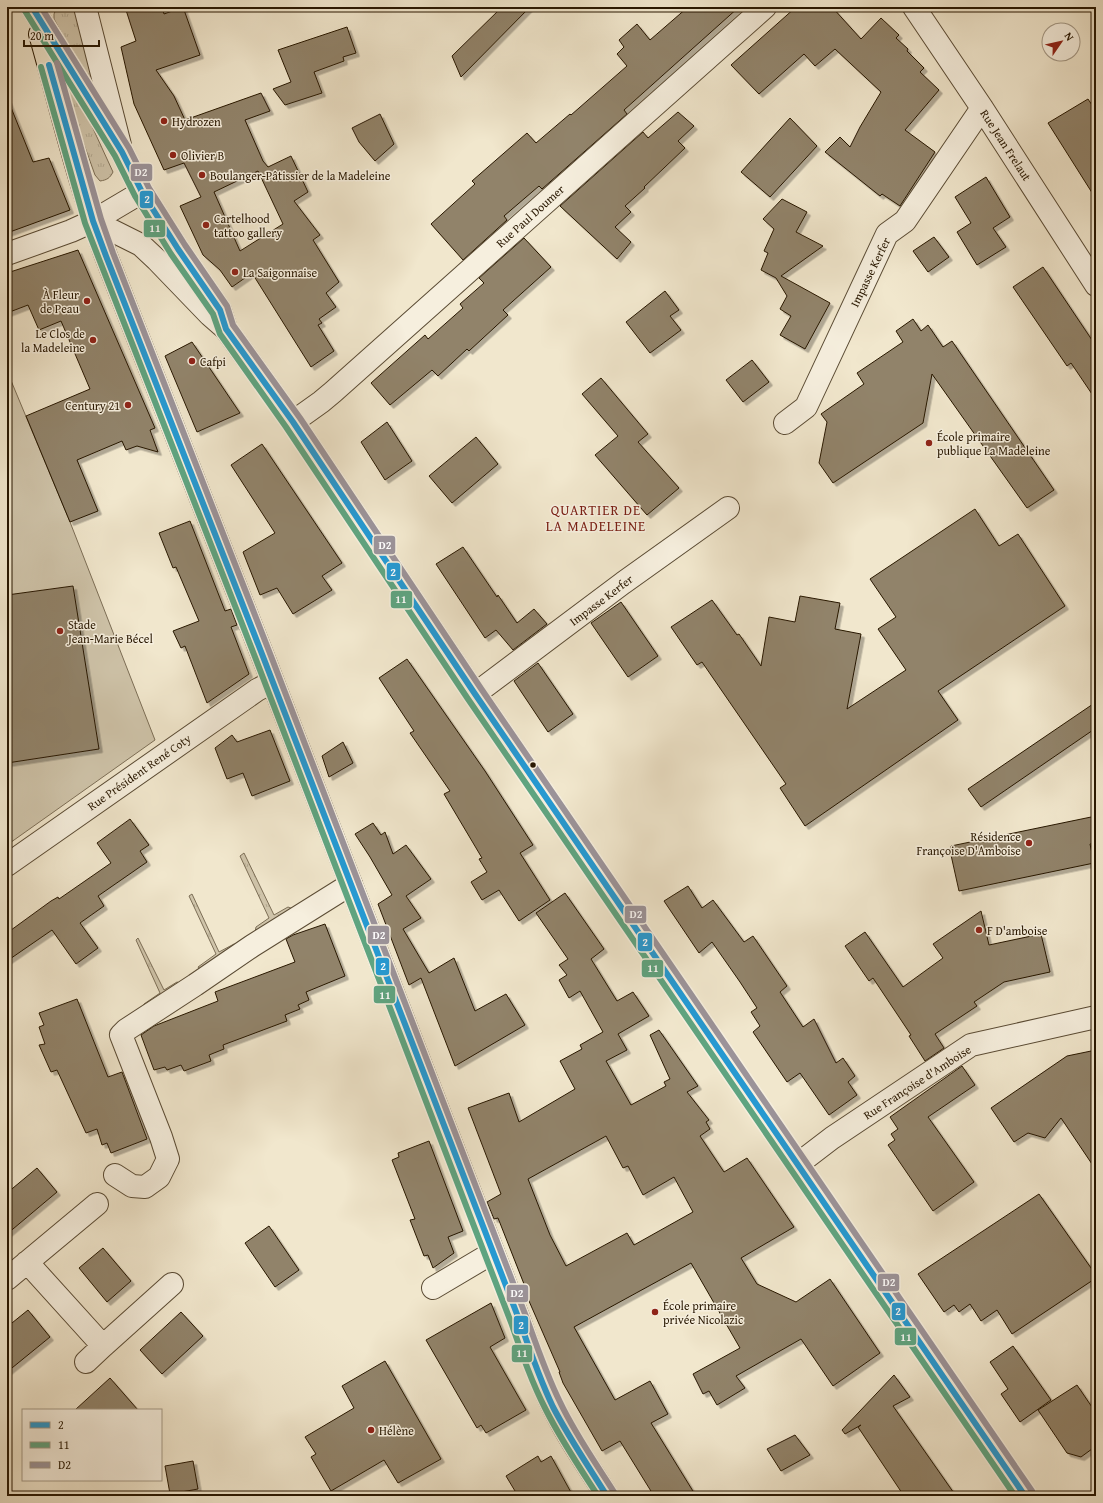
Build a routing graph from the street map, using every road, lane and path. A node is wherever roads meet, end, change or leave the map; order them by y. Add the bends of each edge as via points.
1 (85, 7) edge
2 (765, 7) edge
3 (914, 7) edge
4 (34, 8) edge
5 (982, 108) junction
6 (122, 152) junction
7 (142, 192) junction
8 (93, 221) junction
9 (7, 254) edge
10 (1096, 284) edge
11 (226, 329) junction
12 (293, 422) junction
13 (785, 423) dead end
14 (728, 508) dead end
15 (272, 682) junction
16 (475, 694) junction
17 (7, 865) edge
18 (351, 884) junction
19 (1096, 1016) edge
20 (798, 1164) junction
21 (115, 1175) dead end
22 (97, 1204) dead end
23 (492, 1253) junction
24 (27, 1262) junction
25 (7, 1279) edge
26 (172, 1284) dead end
27 (433, 1288) dead end
28 (103, 1346) junction
29 (86, 1362) dead end
30 (607, 1496) edge
31 (1025, 1496) edge

1 - 6 street
2 - 12 street, Rue Paul Doumer via 327,397
3 - 5 street, Rue Jean Frelaut
4 - 6 main road
4 - 8 main road
5 - 10 street, Rue Jean Frelaut
5 - 13 street, Impasse Kerfer via 905,221 887,234 806,407
6 - 7 main road
7 - 8 street
7 - 11 main road via 220,310
8 - 9 street
8 - 11 street via 140,245
8 - 15 main road
11 - 12 main road
12 - 16 main road
14 - 16 street, Impasse Kerfer via 623,582
15 - 17 street, Rue Président René Coty
15 - 18 main road
16 - 20 main road
18 - 21 street via 126,1030 122,1035 168,1159 159,1177 145,1187 132,1186
18 - 23 main road
19 - 20 street, Rue Françoise d'Amboise via 971,1045 832,1138
20 - 31 main road
22 - 24 street
23 - 27 street
23 - 30 main road via 544,1389 559,1419
24 - 25 street
24 - 28 street
26 - 28 street
28 - 29 street

